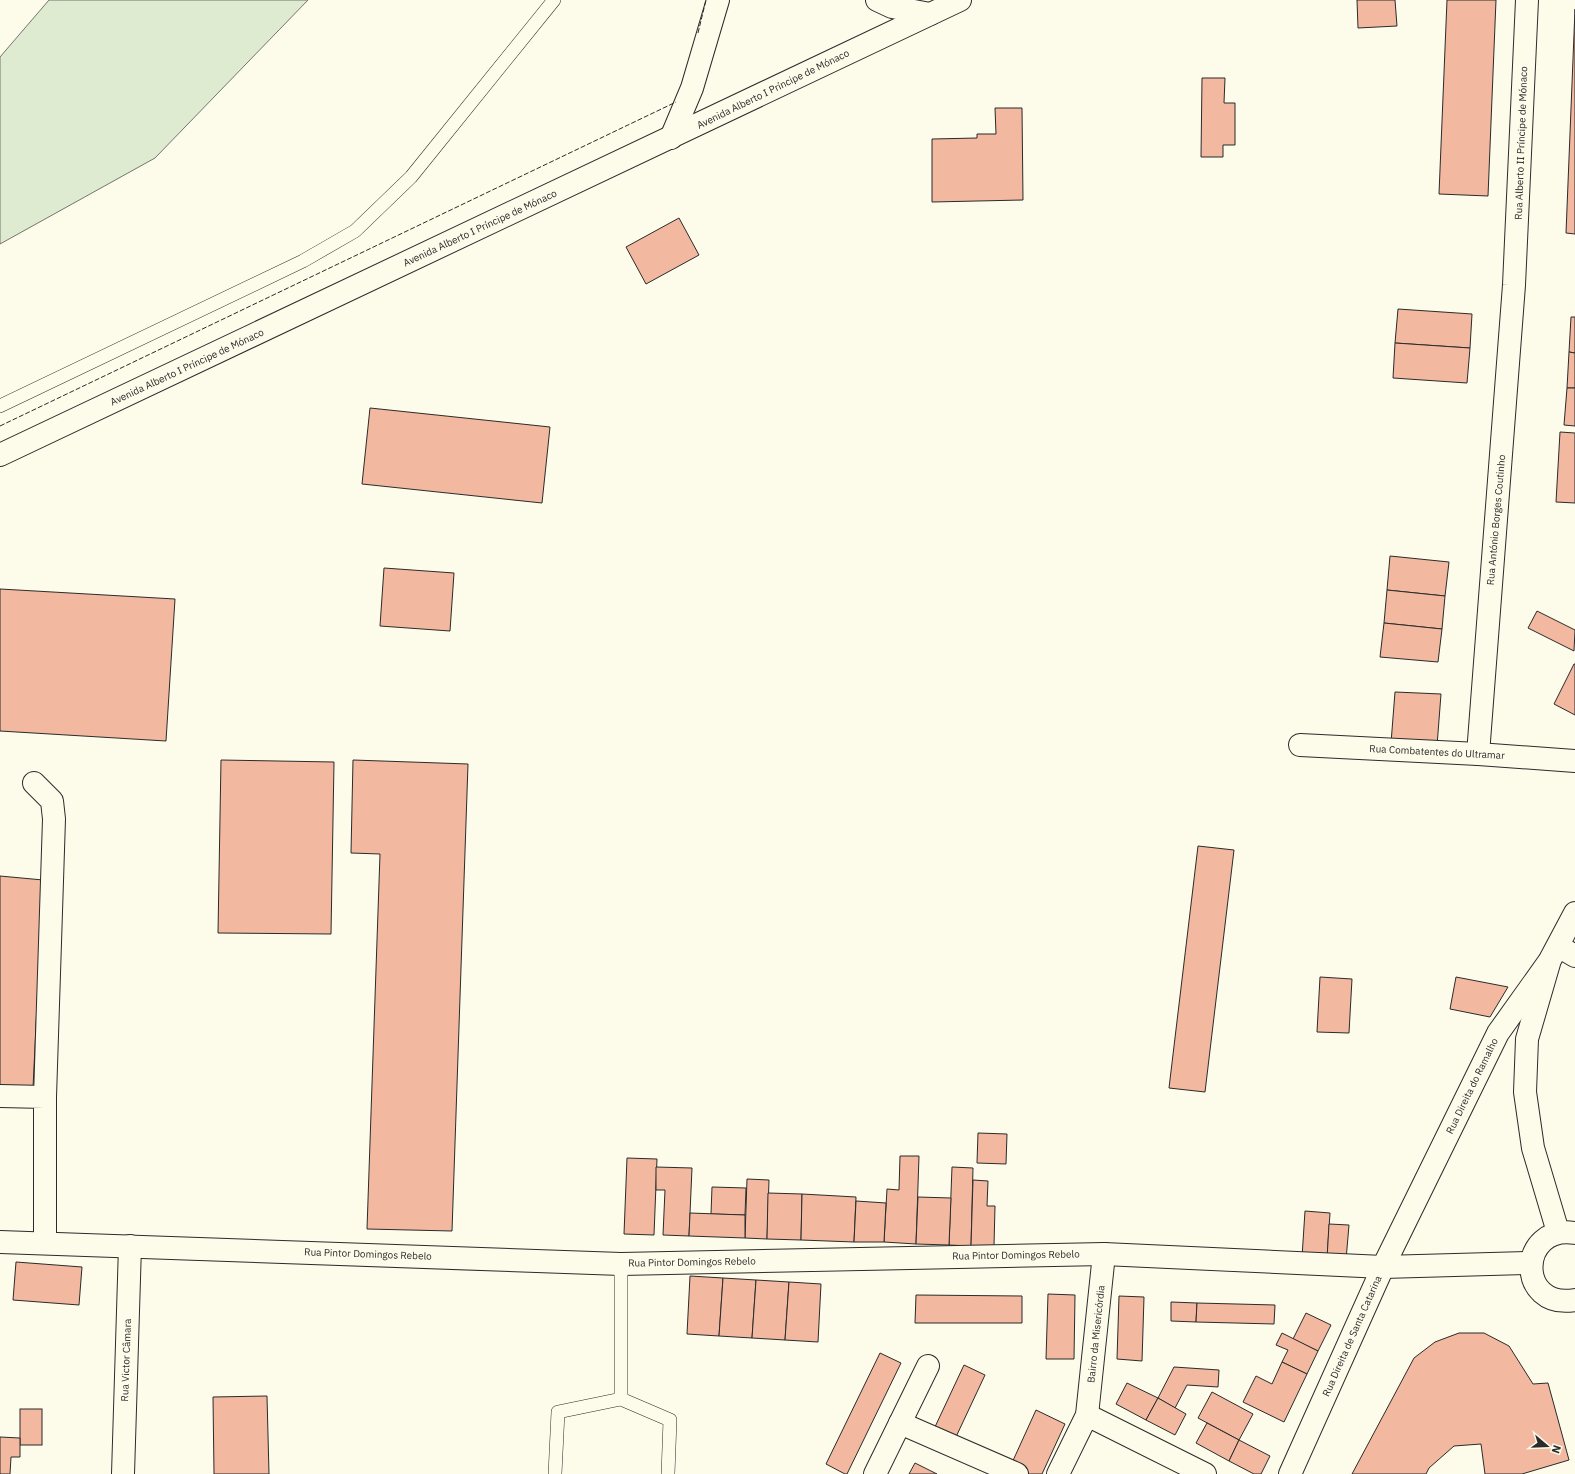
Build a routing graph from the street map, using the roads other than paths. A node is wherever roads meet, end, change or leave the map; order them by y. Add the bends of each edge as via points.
1 (554, 0) edge
2 (718, 0) edge
3 (877, 0) edge
4 (960, 0) edge
5 (1526, 0) edge
6 (930, 14) junction
7 (671, 138) junction
8 (1514, 285) joint
9 (0, 406) edge
10 (0, 455) edge
11 (1300, 745) dead end
12 (1478, 754) junction
13 (1575, 761) edge
14 (34, 783) dead end
15 (1575, 913) edge
16 (1561, 954) edge
17 (0, 1096) edge
18 (45, 1098) junction
19 (1566, 1232) edge
20 (0, 1242) edge
21 (45, 1243) junction
22 (130, 1246) junction
23 (1104, 1254) junction
24 (1530, 1263) junction
25 (620, 1264) junction
26 (1383, 1267) junction
27 (1575, 1302) edge
28 (928, 1366) dead end
29 (620, 1399) junction
30 (1087, 1415) junction
31 (900, 1423) junction
32 (123, 1474) edge
33 (555, 1474) edge
34 (668, 1474) edge
35 (875, 1474) edge
36 (1017, 1474) edge
37 (1058, 1474) edge
38 (1205, 1474) edge
39 (1290, 1474) edge

1 - 9 lane via 411,177 355,231 303,261
2 - 7 street via 692,88
3 - 6 street via 892,7
4 - 6 street, Avenida Alberto I Príncipe de Mónaco
5 - 8 street, Rua Alberto II Príncipe de Mónaco
6 - 7 street, Avenida Alberto I Príncipe de Mónaco
7 - 10 street, Avenida Alberto I Príncipe de Mónaco
8 - 12 street, Rua António Borges Coutinho
11 - 12 street, Rua Combatentes do Ultramar
12 - 13 street, Rua Combatentes do Ultramar
14 - 18 street via 52,801 54,819
15 - 16 street, Rua Direita do Ramalho
16 - 19 street via 1527,1039 1525,1092 1533,1148
16 - 26 street, Rua Direita do Ramalho via 1498,1033
17 - 18 street
18 - 21 street
19 - 24 street via 1539,1243
20 - 21 street, Rua Pintor Domingos Rebelo
21 - 22 street, Rua Pintor Domingos Rebelo
22 - 25 street, Rua Pintor Domingos Rebelo
22 - 32 street, Rua Victor Câmara
23 - 25 street, Rua Pintor Domingos Rebelo
23 - 26 street, Rua Pintor Domingos Rebelo
23 - 30 street, Bairro da Misericórdia
24 - 26 street, Rua Direita de Santa Catarina
24 - 27 street via 1532,1280 1542,1293 1558,1301
25 - 29 lane
26 - 39 street, Rua Direita de Santa Catarina
28 - 31 street
29 - 33 lane via 558,1412
29 - 34 lane via 670,1420
30 - 37 street, Bairro da Misericórdia
30 - 38 street
31 - 35 street
31 - 36 street

